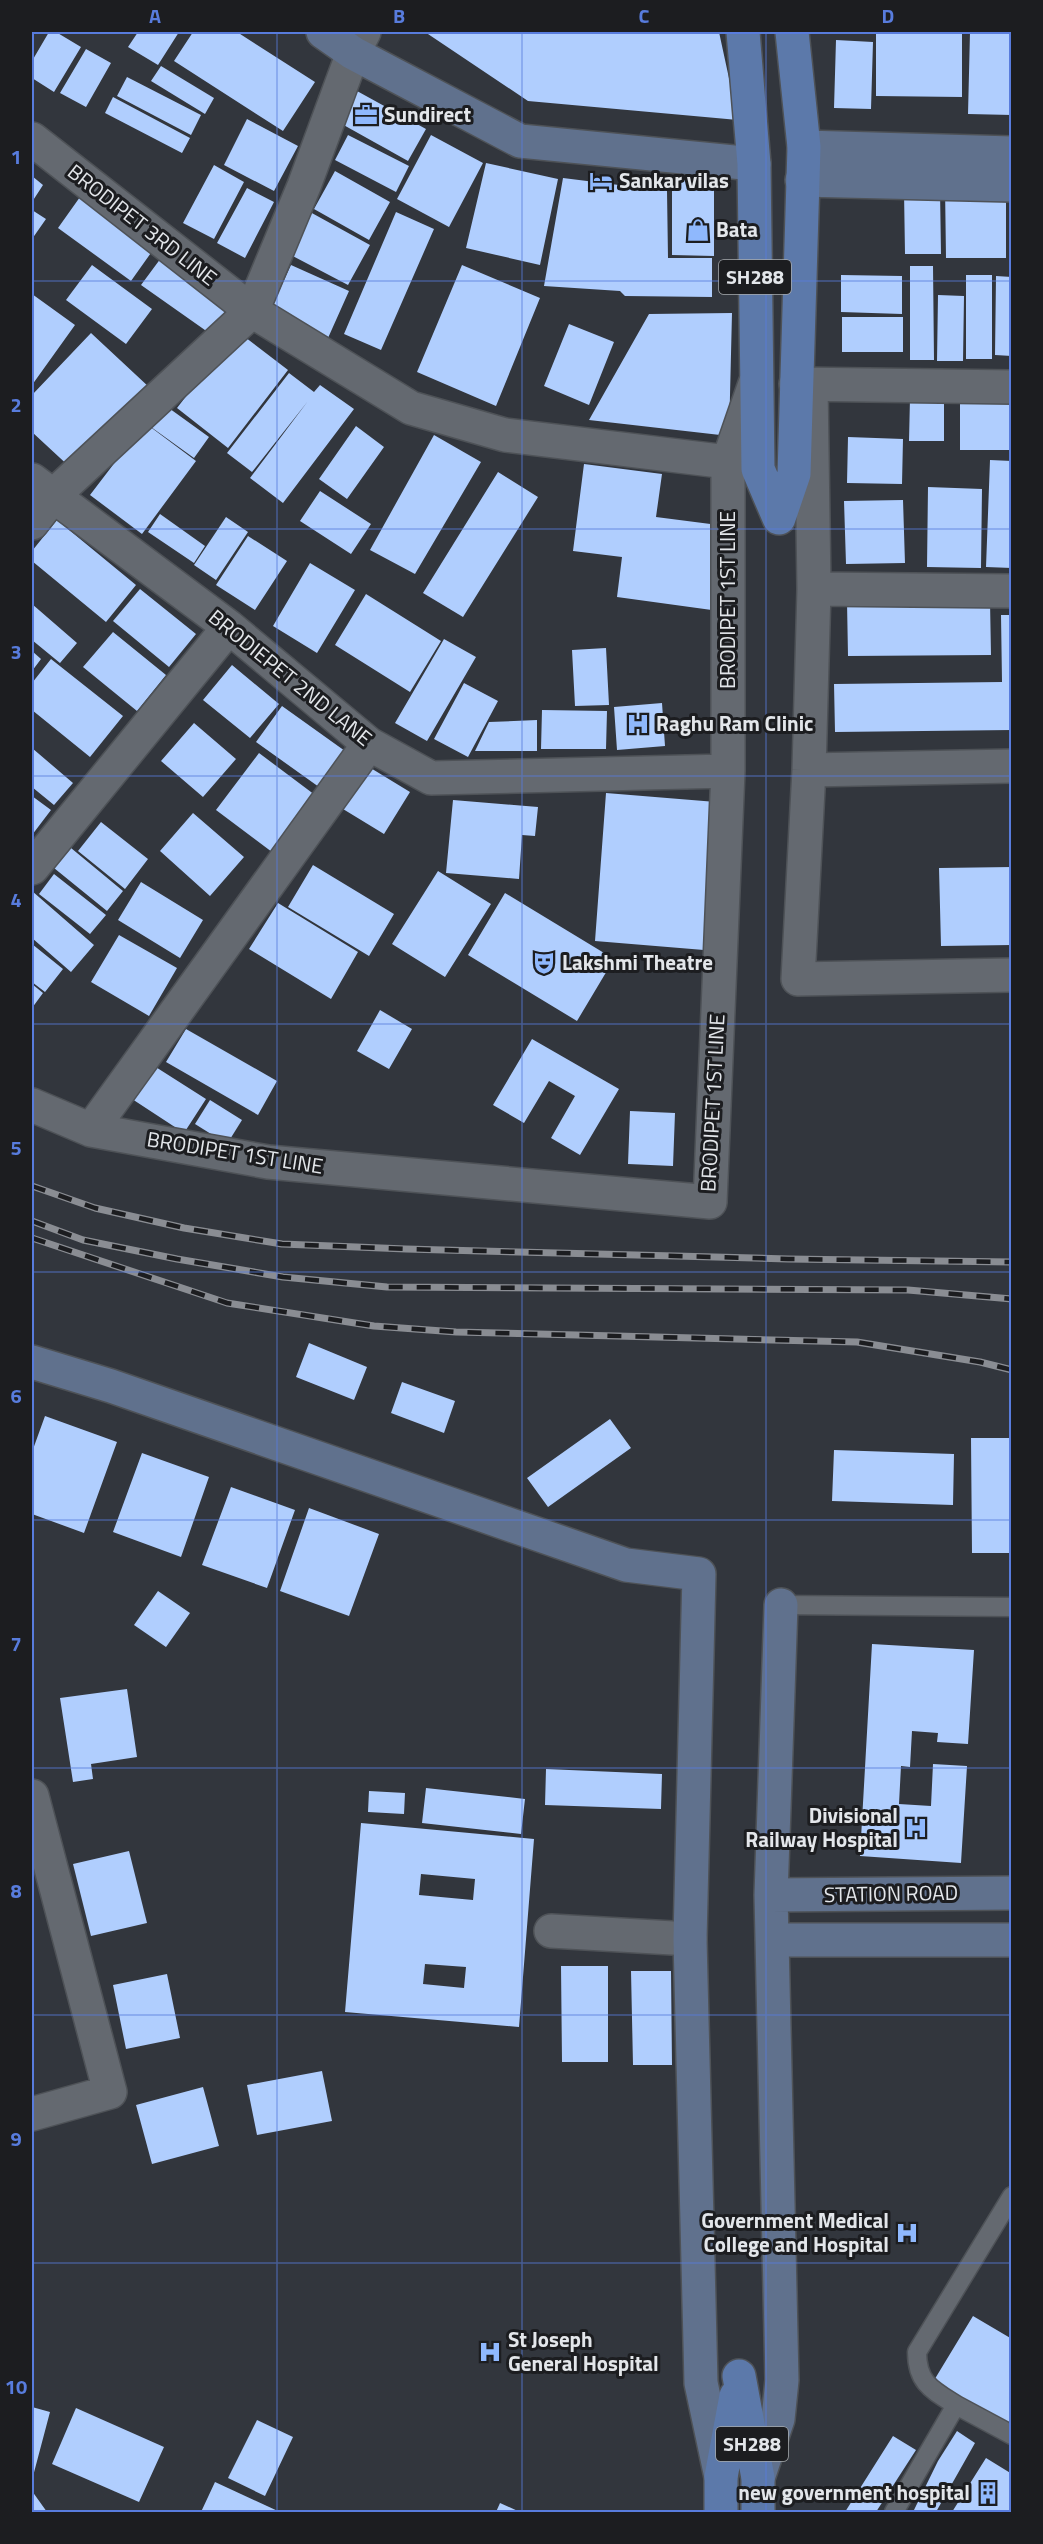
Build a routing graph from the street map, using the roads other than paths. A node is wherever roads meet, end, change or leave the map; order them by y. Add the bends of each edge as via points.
1 (323, 32) edge
2 (743, 32) edge
3 (792, 32) edge
4 (358, 42) edge
5 (32, 139) edge
6 (804, 147) junction
7 (1011, 153) edge
8 (754, 164) junction
9 (802, 180) junction
10 (1011, 185) edge
11 (252, 310) junction
12 (757, 379) junction
13 (804, 384) junction
14 (1011, 387) edge
15 (728, 462) junction
16 (42, 488) edge
17 (32, 524) edge
18 (814, 589) junction
19 (1011, 591) edge
20 (229, 627) junction
21 (369, 744) junction
22 (1011, 766) edge
23 (809, 770) junction
24 (728, 771) junction
25 (32, 868) edge
26 (1011, 975) edge
27 (32, 1105) edge
28 (91, 1130) junction
29 (32, 1362) edge
30 (780, 1605) joint
31 (1011, 1607) edge
32 (32, 1796) edge
33 (1011, 1893) edge
34 (771, 1895) junction
35 (551, 1931) dead end
36 (690, 1939) junction
37 (772, 1940) junction
38 (1011, 1940) edge
39 (32, 2114) edge
40 (1011, 2196) edge
41 (956, 2405) junction
42 (1011, 2435) edge
43 (721, 2477) junction
44 (758, 2478) junction
45 (721, 2512) edge
46 (758, 2512) edge
47 (894, 2512) edge

1 - 4 street
2 - 8 main road, SH288
3 - 6 main road, SH288
4 - 8 street via 520,141
4 - 11 street
5 - 11 street, BRODIPET 3RD LINE
6 - 7 street
6 - 9 main road, SH288
8 - 12 main road, SH288
9 - 10 street
9 - 13 main road, SH288
11 - 15 street, BRODIPET 3RD LINE via 411,408 505,435
11 - 16 street
12 - 13 main road, SH288 via 758,469 779,518 794,474
12 - 15 street, BRODIPET 1ST LINE
13 - 14 street
13 - 18 street
15 - 24 street, BRODIPET 1ST LINE
16 - 17 street
16 - 20 street, BRODIEPET 2ND LANE
18 - 19 street
18 - 23 street
20 - 21 street, BRODIEPET 2ND LANE
20 - 25 street
21 - 24 street, BRODIEPET 2ND LANE via 431,777
21 - 28 street
22 - 23 street
23 - 26 street via 798,979
24 - 28 street, BRODIPET 1ST LINE via 710,1202 268,1162
27 - 28 street, BRODIPET 1ST LINE
29 - 36 street via 626,1565 699,1574
30 - 31 lane
30 - 34 street
32 - 39 street via 110,2092
33 - 34 street, STATION ROAD
34 - 37 street
35 - 36 street
36 - 43 street via 701,2383
37 - 38 street
37 - 44 street via 782,2380 778,2419
40 - 41 lane via 917,2352 917,2365 926,2387
41 - 42 lane
41 - 47 lane
43 - 44 main road, SH288 via 739,2376
43 - 45 main road, SH288
44 - 46 main road, SH288

